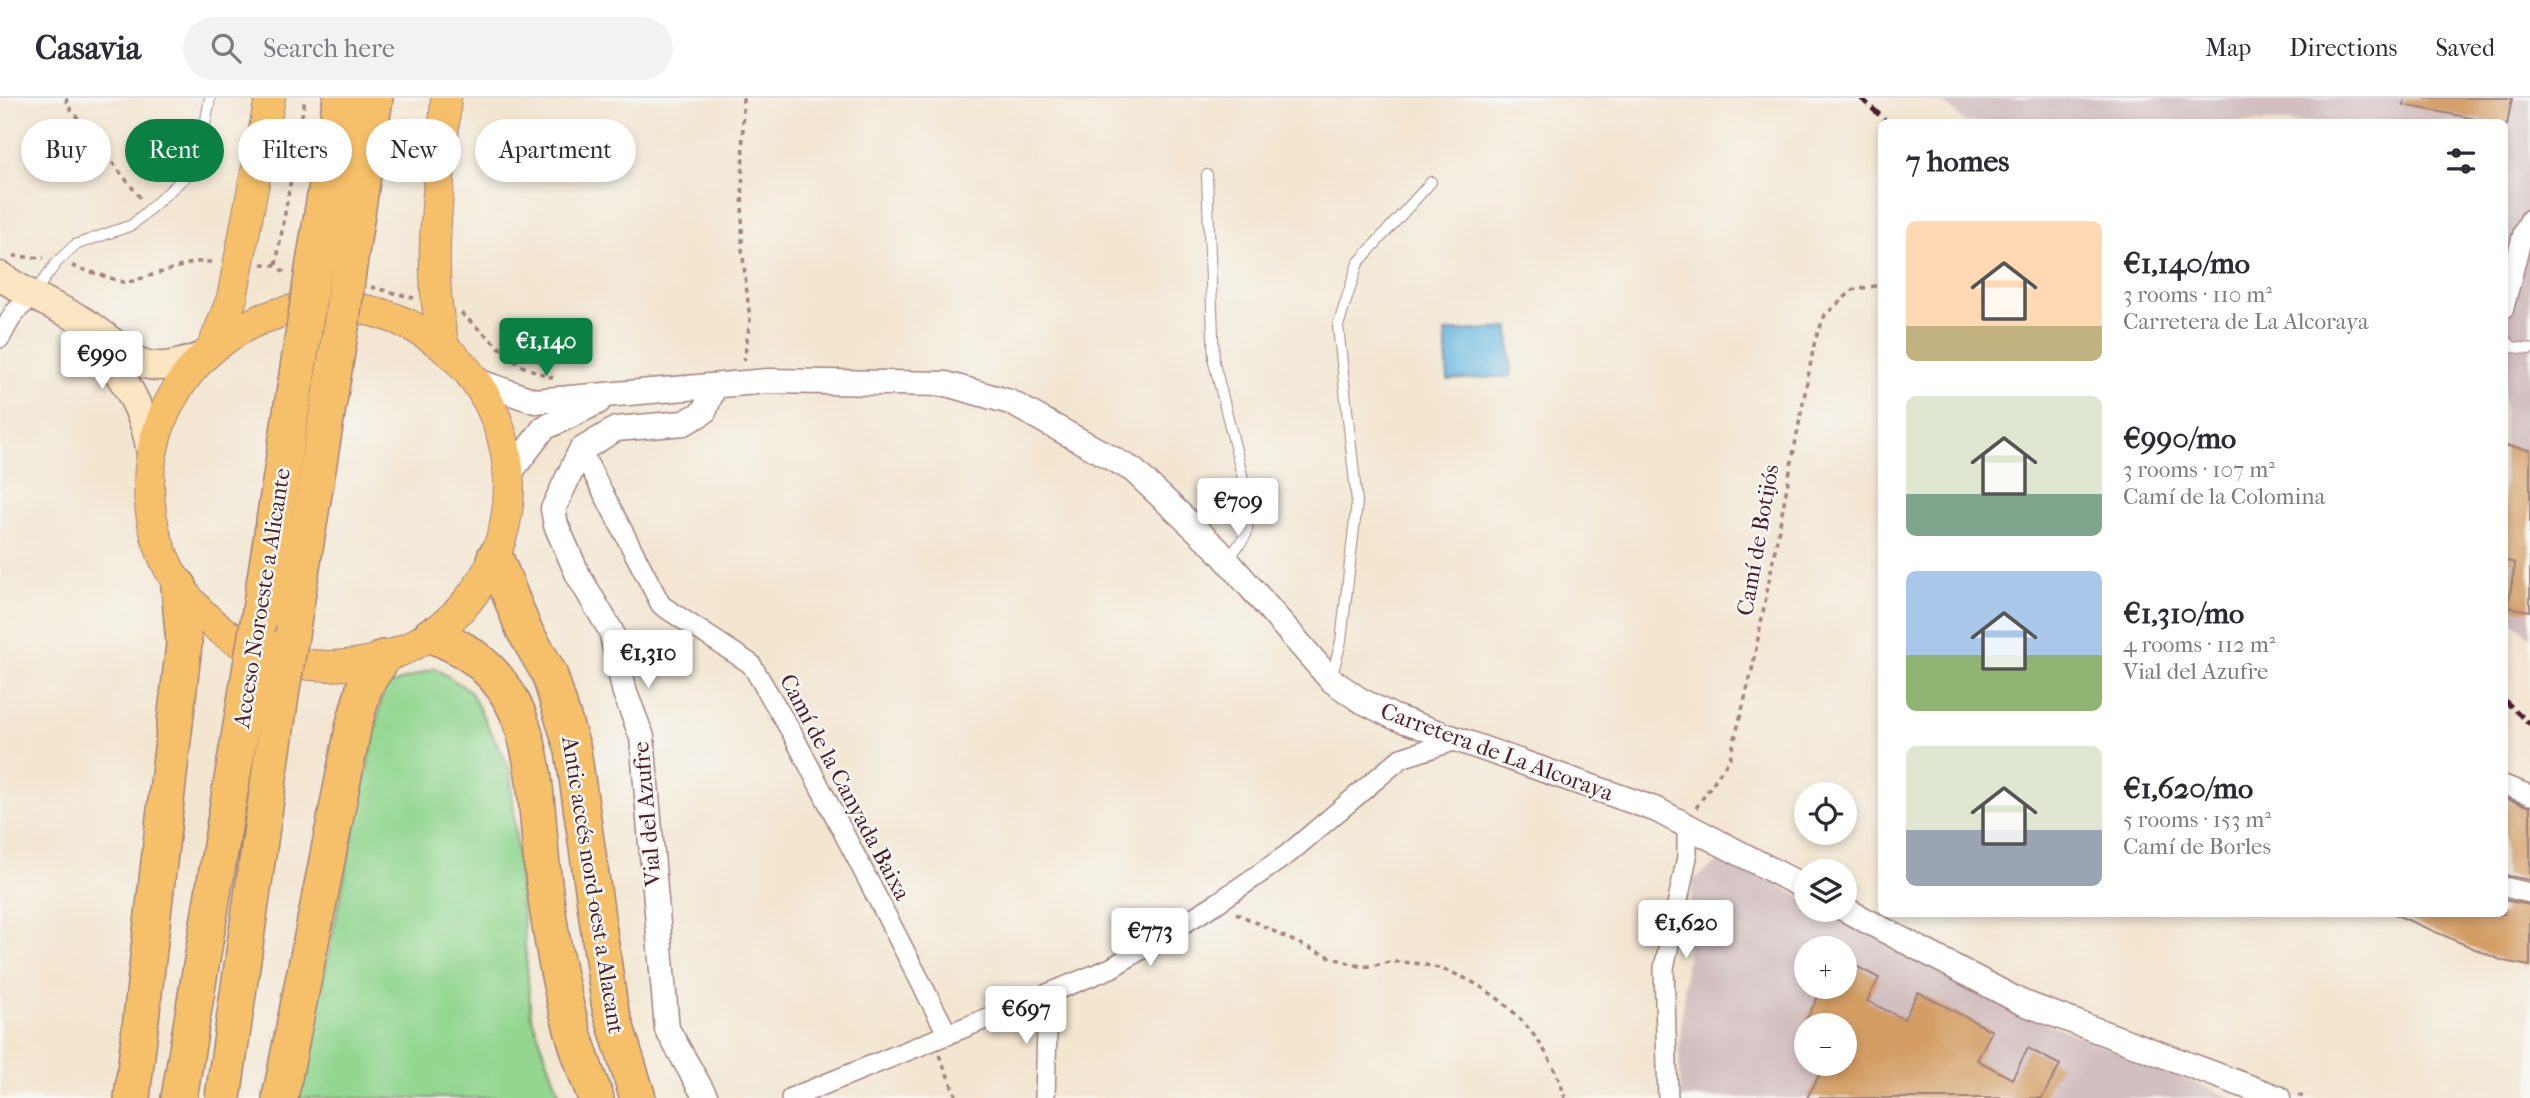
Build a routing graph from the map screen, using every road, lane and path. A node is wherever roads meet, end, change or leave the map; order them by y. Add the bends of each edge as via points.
1 (66, 98) edge
2 (210, 98) edge
3 (270, 98) edge
4 (304, 98) edge
5 (341, 98) edge
6 (374, 98) edge
7 (446, 98) edge
8 (743, 98) edge
9 (1207, 174) dead end
10 (1431, 181) dead end
11 (149, 210) junction
12 (2530, 219) edge
13 (57, 262) junction
14 (239, 262) junction
15 (276, 265) junction
16 (6, 266) edge
17 (304, 272) junction
18 (358, 276) junction
19 (1878, 286) edge
20 (2508, 293) edge
21 (31, 297) junction
22 (436, 305) junction
23 (79, 318) junction
24 (0, 338) edge
25 (2508, 342) edge
26 (445, 349) junction
27 (2530, 349) edge
28 (209, 352) junction
29 (474, 380) junction
30 (741, 384) junction
31 (714, 387) junction
32 (615, 394) junction
33 (560, 399) junction
34 (581, 450) junction
35 (151, 453) junction
36 (509, 474) junction
37 (495, 557) junction
38 (1228, 561) junction
39 (179, 586) junction
40 (431, 635) junction
41 (383, 658) junction
42 (1331, 680) junction
43 (1460, 739) junction
44 (2508, 787) edge
45 (2530, 795) edge
46 (1696, 818) junction
47 (1794, 880) edge
48 (2508, 888) edge
49 (2530, 893) edge
50 (1217, 903) junction
51 (1857, 916) edge
52 (1048, 994) junction
53 (940, 1038) junction
54 (132, 1098) edge
55 (179, 1098) edge
56 (223, 1098) edge
57 (279, 1098) edge
58 (596, 1098) edge
59 (638, 1098) edge
60 (706, 1098) edge
61 (791, 1098) edge
62 (957, 1098) edge
63 (1045, 1098) edge
64 (1565, 1098) edge
65 (1668, 1098) edge
66 (2278, 1098) edge

1 - 11 path
2 - 11 lane via 203,136 185,177
3 - 14 main road
4 - 15 path
5 - 17 highway, Acceso Noroeste a Alicante
6 - 18 highway, Acceso Noroeste a Alicante
7 - 22 main road via 434,268
8 - 30 path via 742,248 750,320
9 - 38 lane via 1214,362 1249,514 1245,535
10 - 42 lane via 1358,263 1338,326 1357,502 1341,641
11 - 13 lane via 132,225 75,245
12 - 20 street
13 - 14 path via 126,284 195,262
13 - 16 path
13 - 21 lane
14 - 15 path
14 - 28 main road via 232,298
15 - 17 path
16 - 21 main road
17 - 55 highway, Acceso Noroeste a Alicante, bridge via 304,330
18 - 22 path
18 - 56 highway, Acceso Noroeste a Alicante, bridge via 341,327 282,688
19 - 46 path, Camí de Botijós via 1853,290 1825,315 1815,340 1752,670 1730,758
21 - 23 main road
21 - 24 street via 14,313
22 - 26 main road
22 - 33 path via 465,314 519,365 553,378
23 - 28 main road via 130,359 149,366 167,367
23 - 35 main road via 138,405 147,424
25 - 27 lane via 2512,347
26 - 28 main road via 402,322 354,308 328,307 254,322
26 - 29 main road
28 - 35 main road via 171,399
29 - 33 street, Carretera de La Alcoraya via 535,401
29 - 36 main road via 498,425
30 - 31 street, Carretera de La Alcoraya
30 - 38 street, Carretera de La Alcoraya via 946,384 1010,402 1133,470
31 - 32 street, Carretera de La Alcoraya
31 - 34 street via 704,412 684,424 616,429
32 - 33 street, Carretera de La Alcoraya
32 - 36 street via 544,428
34 - 53 street, Camí de la Canyada Baixa via 661,605 751,664 792,733
34 - 60 street, Vial del Azufre via 553,509 556,526 611,631 625,693 642,737 667,1030
35 - 39 main road via 152,522
36 - 37 main road via 504,531
37 - 40 main road via 468,601
37 - 59 highway, Antic accés nord-oest a Alacant via 519,620 549,673 573,750 610,1009
38 - 42 street, Carretera de La Alcoraya
39 - 41 main road via 227,635 269,656 314,666
39 - 54 highway via 184,644
40 - 41 main road
40 - 58 highway, Antic accés nord-oest a Alacant via 461,646 486,665 518,714 533,774 558,973 580,1059
41 - 57 highway via 365,685 354,724
42 - 43 street, Carretera de La Alcoraya via 1394,717
43 - 46 street, Carretera de La Alcoraya via 1657,810
43 - 50 street via 1401,758 1288,854
44 - 45 street
46 - 47 street, Carretera de La Alcoraya
46 - 65 street via 1664,968
48 - 49 street
50 - 52 street via 1111,968
50 - 64 path via 1362,966 1397,962 1454,972 1515,1011 1542,1044
51 - 66 street via 2021,1002
52 - 53 street
52 - 63 street
53 - 61 street
53 - 62 path

